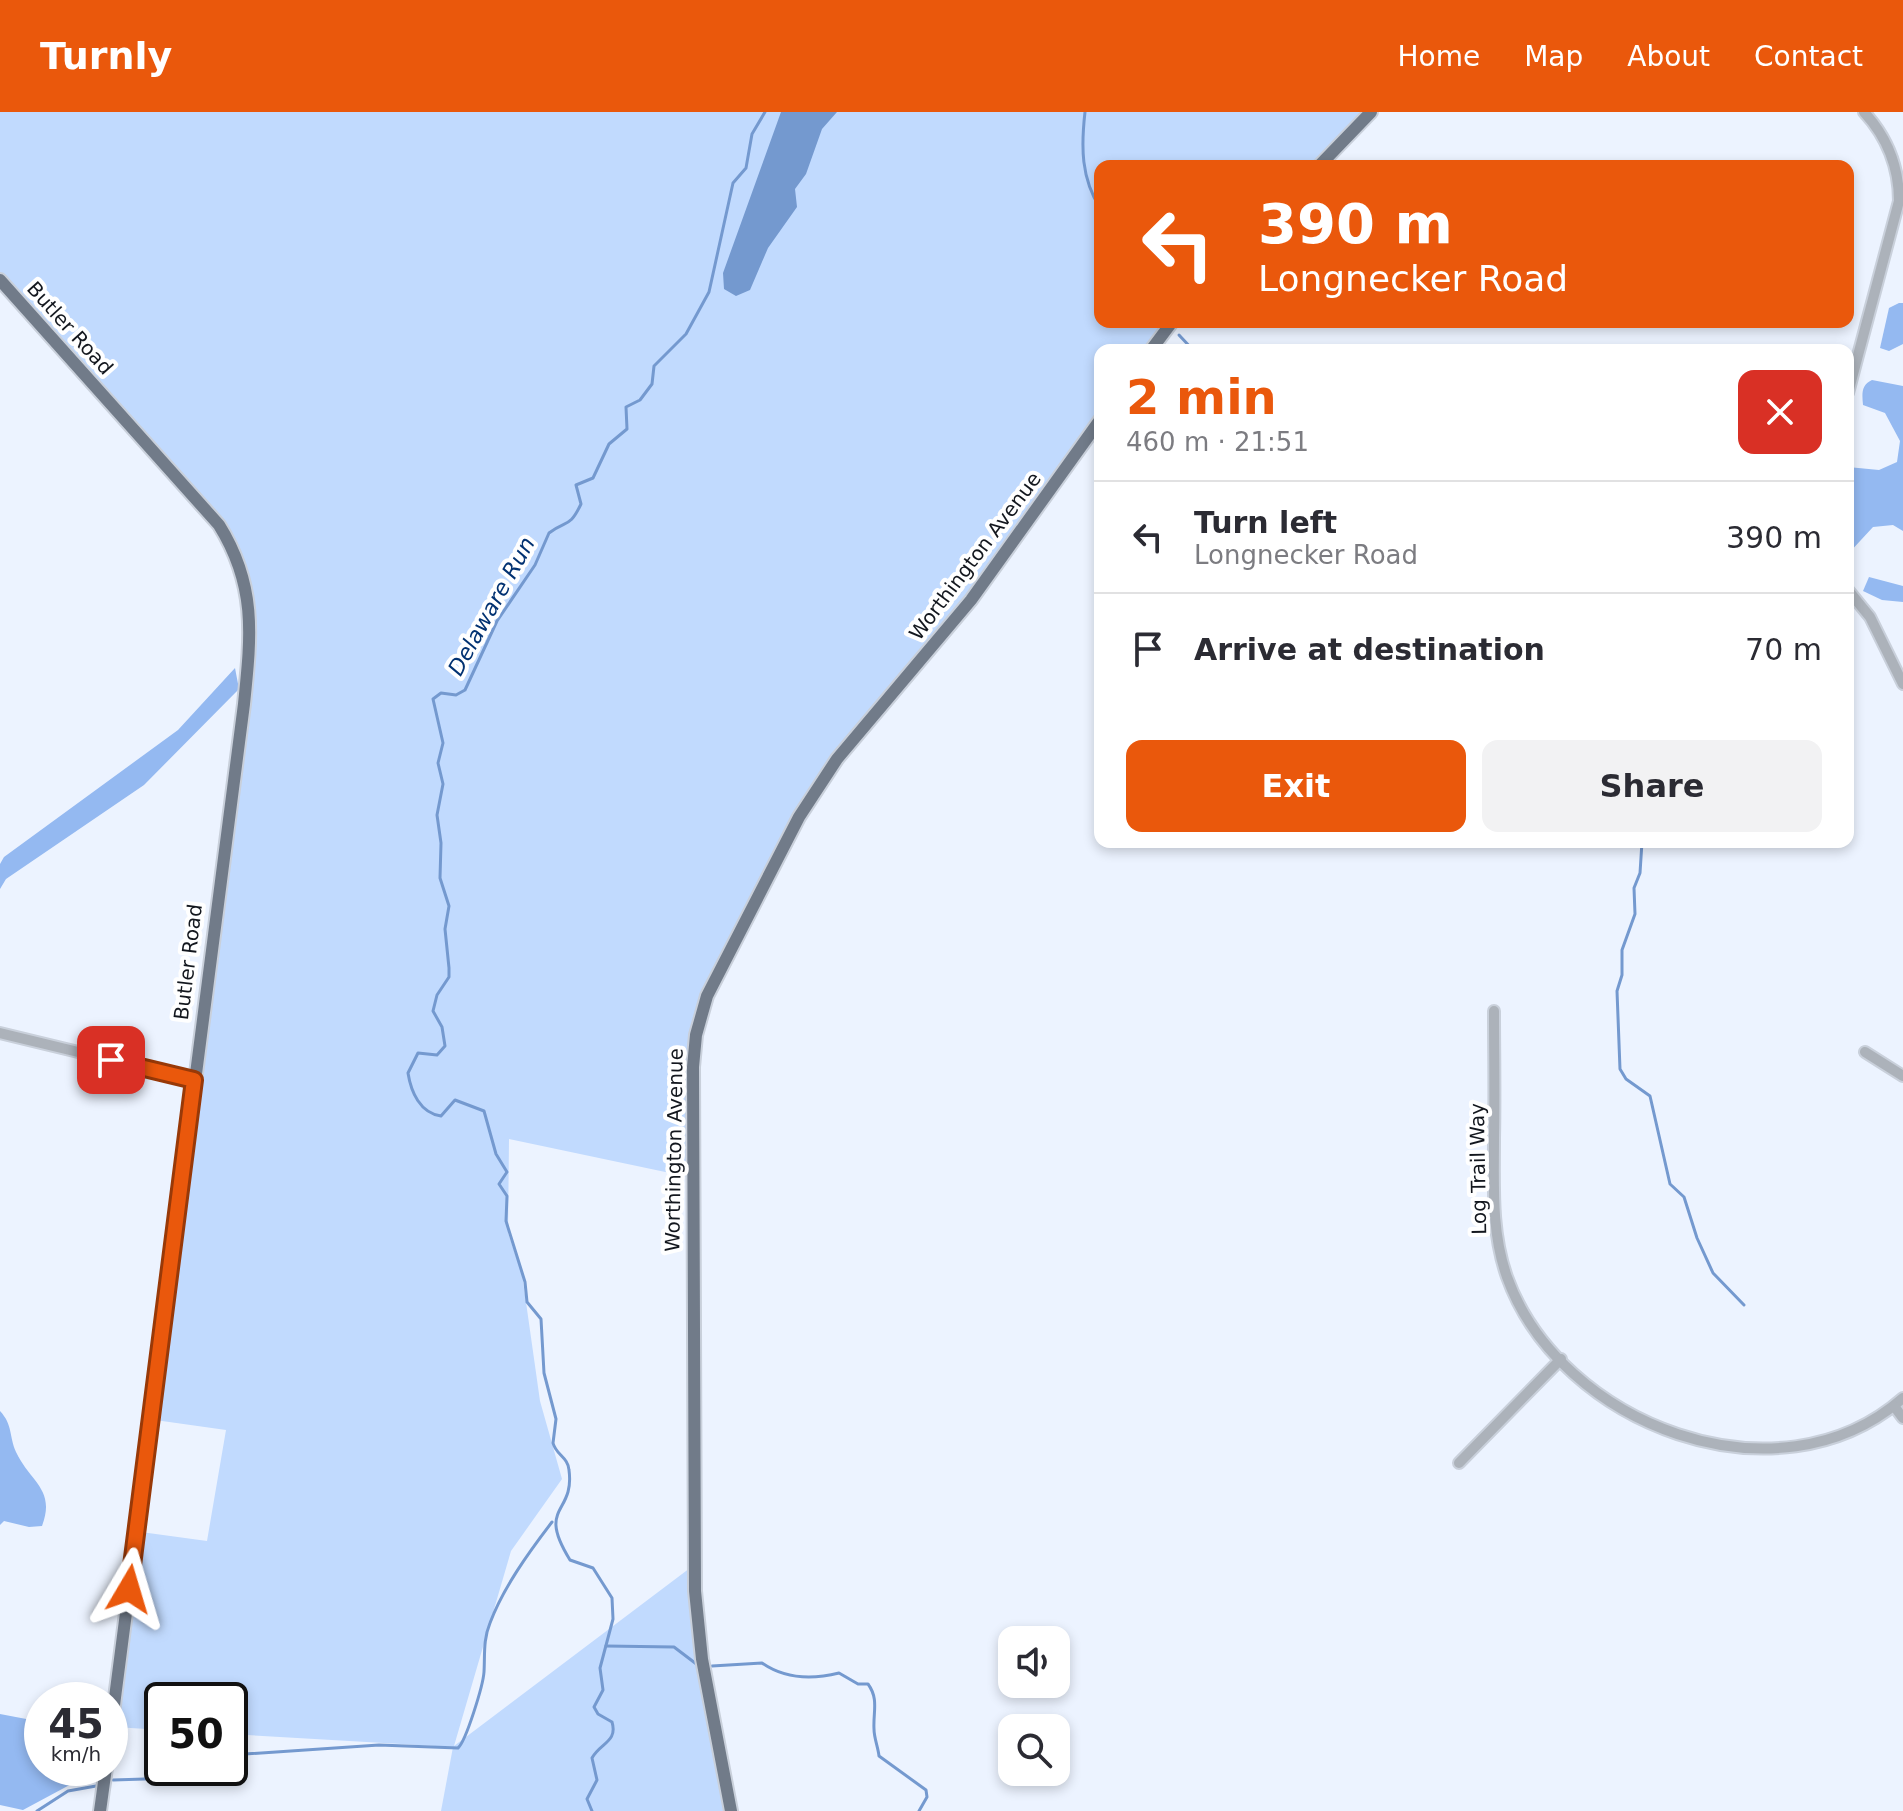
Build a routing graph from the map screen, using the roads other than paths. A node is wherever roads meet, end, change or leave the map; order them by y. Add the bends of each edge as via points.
1 (1371, 112) edge
2 (1864, 112) edge
3 (1325, 160) edge
4 (0, 280) edge
5 (1854, 370) edge
6 (1094, 428) edge
7 (1854, 598) edge
8 (1903, 684) edge
9 (1494, 1011) dead end
10 (0, 1033) edge
11 (1865, 1052) dead end
12 (1903, 1076) edge
13 (194, 1080) junction
14 (1561, 1359) junction
15 (1903, 1398) edge
16 (1894, 1406) junction
17 (1903, 1418) edge
18 (1459, 1463) dead end
19 (117, 1682) edge
20 (103, 1786) edge
21 (100, 1811) edge
22 (731, 1811) edge

1 - 3 main road
2 - 5 street via 1891,151 1899,201
4 - 13 main road, Butler Road via 213,518 246,584 249,660
6 - 22 main road, Worthington Avenue via 971,600 818,787 719,971 698,1023 693,1080 695,1591 702,1659
7 - 8 street via 1875,626
9 - 14 street, Log Trail Way via 1498,1246 1523,1311
10 - 13 street
11 - 12 street
13 - 19 main road, Butler Road
14 - 16 street, Log Trail Way via 1594,1393 1631,1416 1683,1435 1747,1448 1822,1442 1853,1431
14 - 18 street
15 - 16 street, Log Trail Way
16 - 17 street
20 - 21 main road

